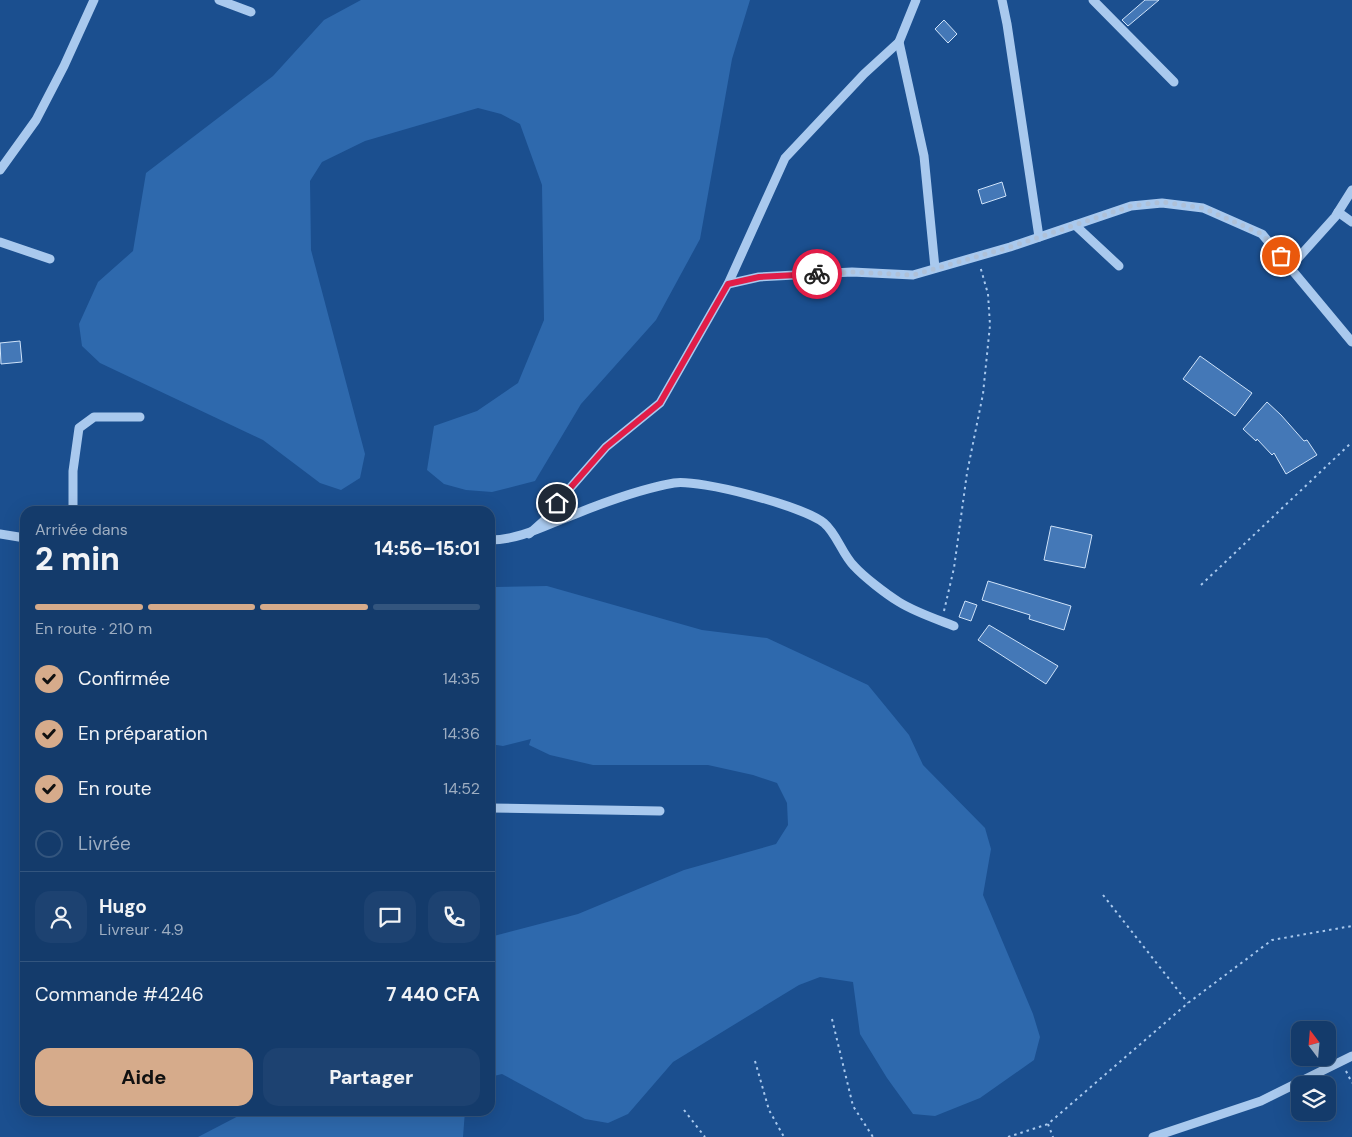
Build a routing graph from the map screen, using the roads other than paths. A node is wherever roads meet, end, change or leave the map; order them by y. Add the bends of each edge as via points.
1 (94, 0) edge
2 (219, 0) edge
3 (916, 0) edge
4 (1002, 0) edge
5 (1093, 0) edge
6 (250, 12) dead end
7 (899, 42) junction
8 (1174, 82) dead end
9 (1, 168) edge
10 (1352, 190) edge
11 (1338, 212) junction
12 (1352, 222) edge
13 (1075, 226) junction
14 (1039, 237) junction
15 (0, 242) edge
16 (50, 259) dead end
17 (1118, 266) dead end
18 (1290, 267) junction
19 (936, 268) junction
20 (728, 284) junction
21 (1352, 342) edge
22 (140, 417) dead end
23 (73, 506) edge
24 (0, 534) edge
25 (530, 534) junction
26 (20, 537) edge
27 (495, 539) edge
28 (954, 626) dead end
29 (495, 808) edge
30 (660, 810) dead end
31 (1352, 1056) edge
32 (1153, 1137) edge

1 - 9 street via 36,120
2 - 6 street
3 - 7 street
4 - 14 street
5 - 8 street
7 - 19 street via 924,156
7 - 20 street via 864,74 785,158
10 - 11 street
11 - 12 street
11 - 18 street
13 - 14 street
13 - 17 street
13 - 18 street via 1131,206 1162,202 1203,208 1262,234
14 - 19 street
15 - 16 street
18 - 21 street
19 - 20 street via 913,275 852,272 759,277
20 - 25 street via 660,403 606,447
22 - 23 street via 94,417 79,428 73,472
24 - 26 street
25 - 27 street
25 - 28 street via 648,488 678,483 727,489 774,502 824,523 853,566 900,603
29 - 30 street
31 - 32 street via 1261,1101

